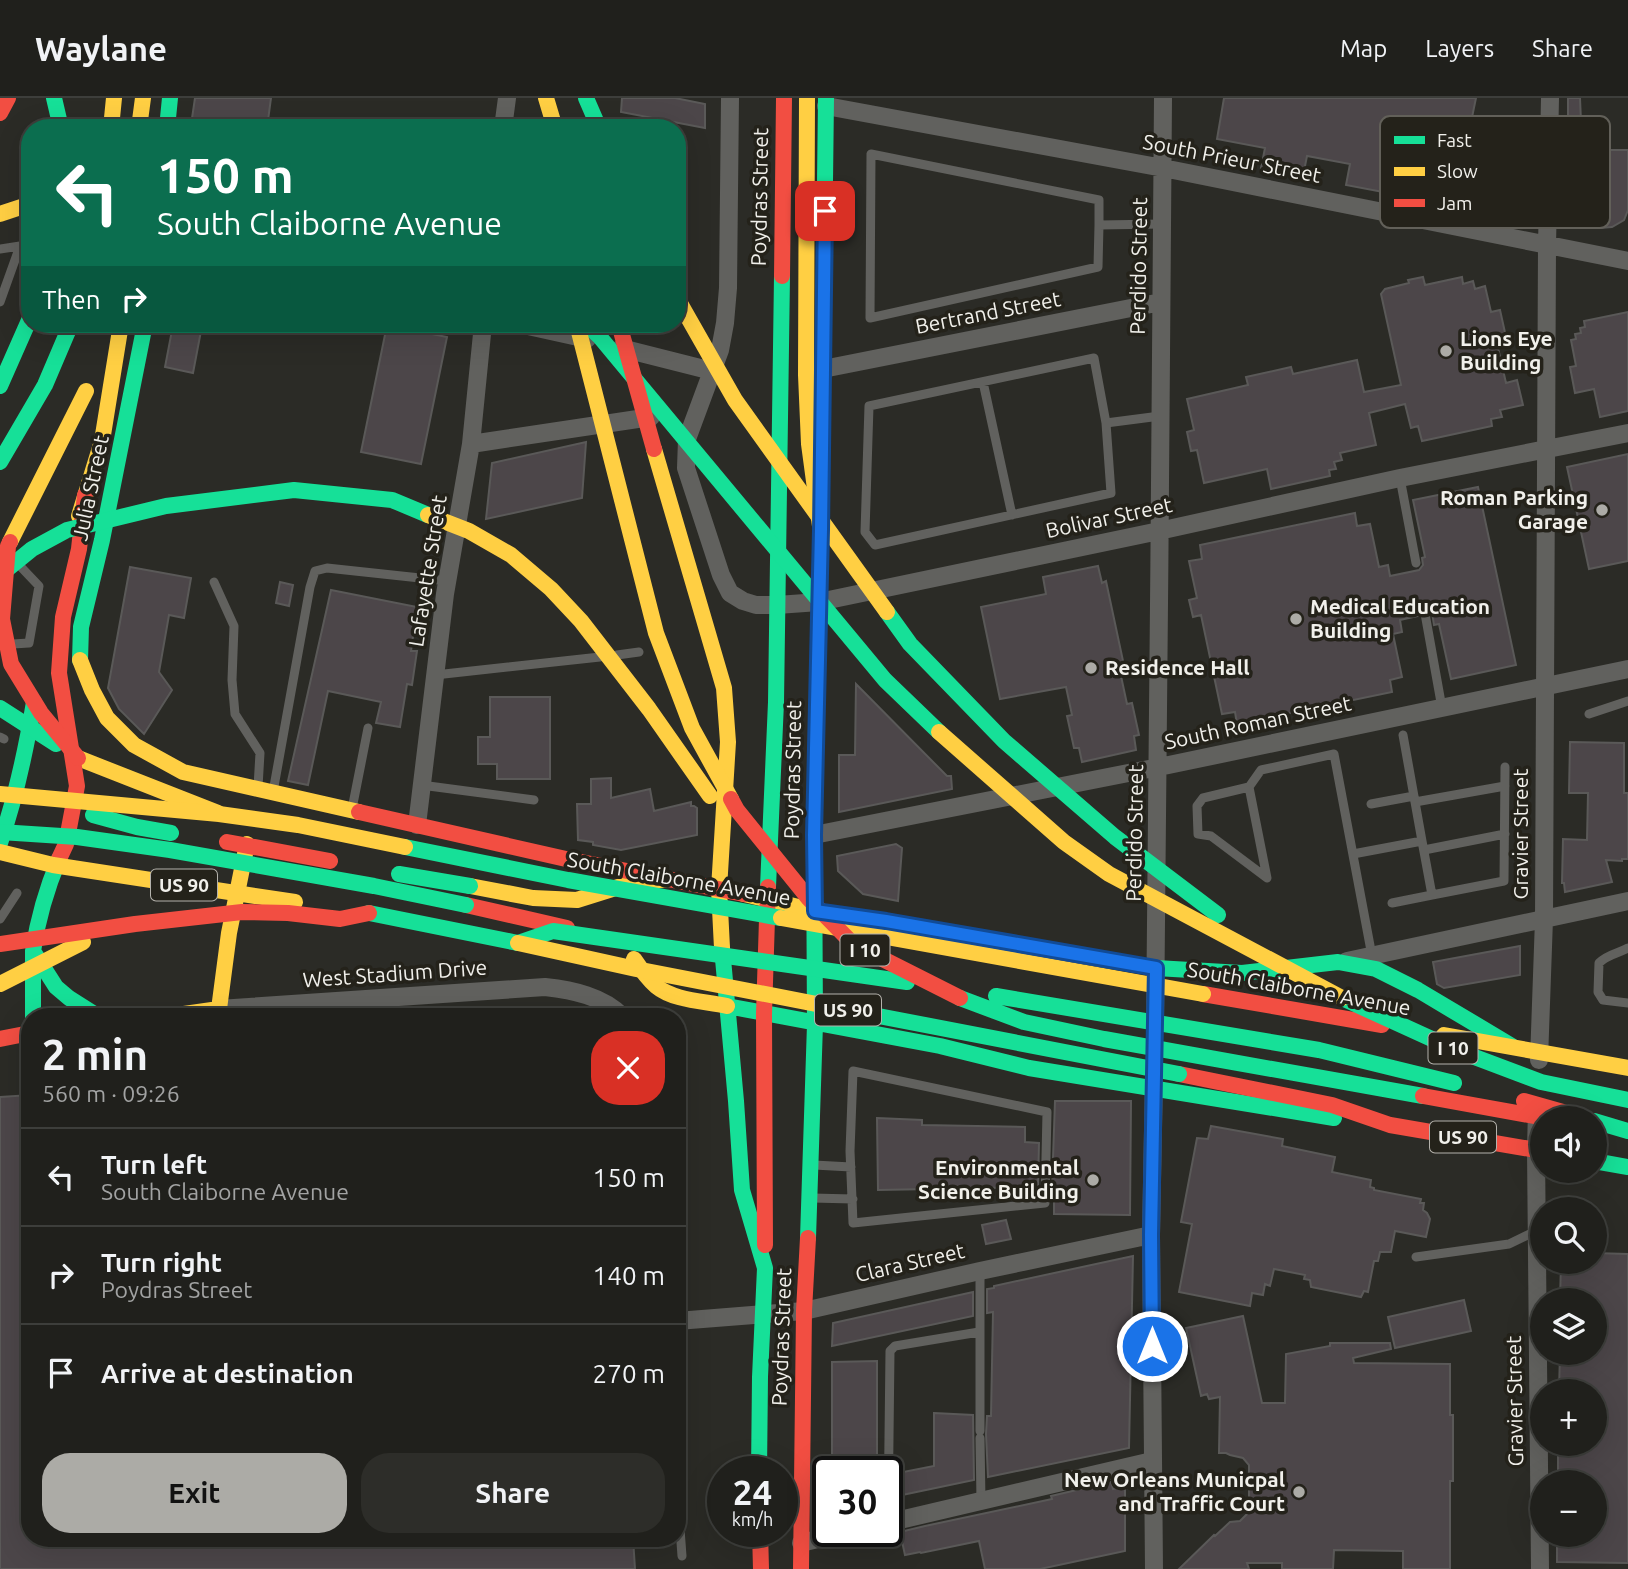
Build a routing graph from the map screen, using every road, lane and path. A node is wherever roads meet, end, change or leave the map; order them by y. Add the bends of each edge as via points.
1 (8, 98) edge
2 (54, 98) edge
3 (114, 98) edge
4 (143, 98) edge
5 (170, 98) edge
6 (508, 98) edge
7 (546, 98) edge
8 (586, 98) edge
9 (730, 98) edge
10 (784, 98) edge
11 (807, 98) edge
12 (1163, 98) edge
13 (1549, 98) edge
14 (826, 102) edge
15 (0, 113) edge
16 (1549, 116) edge
17 (59, 119) edge
18 (112, 119) edge
19 (140, 119) edge
20 (168, 119) edge
21 (504, 119) edge
22 (552, 119) edge
23 (595, 119) edge
24 (1163, 168) junction
25 (21, 207) edge
26 (1380, 212) edge
27 (0, 214) edge
28 (1162, 224) junction
29 (1099, 225) junction
30 (1458, 228) edge
31 (1547, 228) edge
32 (1547, 246) junction
33 (0, 249) edge
34 (1628, 261) edge
35 (0, 302) edge
36 (1161, 302) junction
37 (686, 314) edge
38 (23, 333) edge
39 (67, 333) edge
40 (120, 333) edge
41 (143, 333) edge
42 (482, 333) edge
43 (556, 333) edge
44 (579, 333) edge
45 (596, 333) edge
46 (621, 333) edge
47 (824, 369) junction
48 (712, 371) junction
49 (983, 382) junction
50 (88, 385) dead end
51 (0, 386) edge
52 (696, 411) junction
53 (1160, 416) junction
54 (1106, 423) junction
55 (1628, 433) edge
56 (471, 444) junction
57 (1547, 449) junction
58 (0, 462) edge
59 (687, 468) joint
60 (1400, 478) junction
61 (85, 495) junction
62 (1012, 515) junction
63 (821, 530) junction
64 (1159, 531) junction
65 (0, 544) edge
66 (1416, 563) dead end
67 (0, 575) edge
68 (448, 580) junction
69 (215, 582) dead end
70 (819, 602) junction
71 (778, 605) junction
72 (1424, 608) dead end
73 (0, 644) edge
74 (639, 652) dead end
75 (43, 654) dead end
76 (80, 661) joint
77 (1628, 669) edge
78 (435, 675) junction
79 (38, 681) dead end
80 (1544, 687) junction
81 (1628, 701) edge
82 (0, 708) edge
83 (1443, 708) junction
84 (1589, 714) dead end
85 (368, 728) dead end
86 (1403, 735) dead end
87 (78, 758) junction
88 (1159, 767) junction
89 (1505, 767) dead end
90 (421, 785) junction
91 (1505, 786) junction
92 (1249, 788) junction
93 (265, 791) junction
94 (0, 794) edge
95 (34, 798) junction
96 (1415, 799) junction
97 (534, 800) dead end
98 (1371, 804) dead end
99 (352, 810) junction
100 (219, 814) junction
101 (417, 825) junction
102 (0, 832) edge
103 (1504, 834) junction
104 (186, 835) dead end
105 (814, 835) junction
106 (211, 839) dead end
107 (0, 844) edge
108 (1423, 845) junction
109 (0, 852) edge
110 (1353, 854) junction
111 (345, 864) dead end
112 (381, 870) dead end
113 (668, 879) junction
114 (719, 890) junction
115 (17, 892) dead end
116 (1432, 895) junction
117 (767, 899) junction
118 (1628, 901) edge
119 (1392, 903) dead end
120 (812, 905) junction
121 (369, 913) junction
122 (0, 919) edge
123 (1544, 919) junction
124 (135, 924) junction
125 (518, 943) junction
126 (0, 944) edge
127 (1628, 947) edge
128 (33, 951) junction
129 (1372, 956) junction
130 (1338, 962) junction
131 (1156, 968) junction
132 (1289, 969) junction
133 (0, 984) edge
134 (1628, 1003) edge
135 (727, 1006) junction
136 (33, 1008) edge
137 (85, 1008) edge
138 (219, 1008) edge
139 (234, 1008) edge
140 (610, 1008) edge
141 (764, 1014) junction
142 (815, 1024) junction
143 (21, 1035) edge
144 (0, 1039) edge
145 (1514, 1047) junction
146 (1539, 1051) junction
147 (1628, 1068) edge
148 (1470, 1086) dead end
149 (1154, 1087) junction
150 (1496, 1093) dead end
151 (1628, 1100) edge
152 (1539, 1106) edge
153 (1542, 1106) edge
154 (1530, 1115) edge
155 (1390, 1125) junction
156 (1607, 1125) edge
157 (1607, 1129) edge
158 (1628, 1132) edge
159 (1530, 1148) edge
160 (1607, 1163) edge
161 (811, 1165) junction
162 (851, 1167) junction
163 (1628, 1167) edge
164 (810, 1198) junction
165 (853, 1199) junction
166 (1530, 1234) edge
167 (1151, 1235) junction
168 (1416, 1256) dead end
169 (765, 1268) junction
170 (980, 1271) junction
171 (1537, 1274) edge
172 (804, 1311) junction
173 (763, 1315) junction
174 (686, 1320) edge
175 (979, 1332) junction
176 (760, 1456) edge
177 (889, 1456) edge
178 (1152, 1461) junction
179 (981, 1501) junction
180 (903, 1519) edge
181 (812, 1540) edge
182 (801, 1543) junction
183 (681, 1547) edge
184 (760, 1547) edge
185 (682, 1556) dead end
186 (761, 1569) edge
187 (801, 1569) edge
188 (1154, 1569) edge
189 (1540, 1569) edge

1 - 15 main road
2 - 17 main road
3 - 18 main road
4 - 19 main road
5 - 20 main road
6 - 21 street
7 - 22 main road
8 - 23 main road
9 - 48 street, Poydras Street via 728,288 720,350
10 - 71 main road, Poydras Street
11 - 63 main road via 806,375 809,444
12 - 24 street, Perdido Street
13 - 16 street, Gravier Street
14 - 24 street, South Prieur Street
14 - 47 main road, Poydras Street
24 - 26 street, South Prieur Street
24 - 28 street, Perdido Street
25 - 27 main road
28 - 29 lane
28 - 36 street, Perdido Street
29 - 29 lane via 1098,267 870,318 871,154 1099,200
30 - 32 street, South Prieur Street
31 - 32 street, Gravier Street
32 - 34 street, South Prieur Street
32 - 57 street, Gravier Street
33 - 35 lane via 20,246
36 - 47 street, Bertrand Street
36 - 53 street, Perdido Street
37 - 132 main road, I 10, bridge via 734,400 910,644 1004,741 1115,837
38 - 51 main road
39 - 58 main road via 45,385
40 - 61 main road via 102,441
41 - 76 main road, Julia Street via 81,627
42 - 56 street, Lafayette Street
43 - 48 street
44 - 120 main road, I 10, bridge via 656,633 692,728 737,810
45 - 132 main road, bridge via 884,680 925,720 1064,842 1109,874
46 - 114 main road, bridge via 724,688 727,742
47 - 63 main road, Poydras Street
48 - 52 street, Poydras Street
49 - 54 lane via 1094,358
49 - 62 lane
49 - 62 lane via 869,406 865,532 875,545
50 - 87 main road, bridge via 8,546 2,619 11,664 41,713
52 - 56 street
52 - 59 street, Poydras Street via 687,439
53 - 54 lane
53 - 64 street, Perdido Street
54 - 62 lane via 1111,492
55 - 57 street, Bolivar Street
56 - 68 street, Lafayette Street
57 - 60 street, Bolivar Street
57 - 80 street, Gravier Street
59 - 71 street, Bolivar Street via 730,593 756,605
60 - 64 street, Bolivar Street
60 - 66 lane
61 - 75 main road via 50,613
61 - 128 main road via 79,549 63,617 59,673 77,786 66,844 38,919
63 - 70 main road, Poydras Street
64 - 70 street, Bolivar Street
64 - 88 street, Perdido Street
65 - 73 lane via 39,586 29,643
67 - 120 main road, bridge via 67,530 166,506 294,490 392,500 469,531 512,555 581,621 764,866
68 - 78 street, Lafayette Street
68 - 93 lane via 327,568 315,571
69 - 93 lane via 234,626 235,714 260,752
70 - 71 street, Bolivar Street
70 - 105 main road, Poydras Street
71 - 117 main road, Poydras Street
72 - 83 lane
74 - 78 lane
76 - 93 main road, South Claiborne Avenue via 107,718 134,745 183,772
77 - 80 street, South Roman Street
78 - 90 street, Lafayette Street
79 - 107 main road via 23,764
80 - 83 street, South Roman Street
80 - 123 street, Gravier Street
81 - 84 lane
82 - 87 main road, bridge
83 - 88 street, South Roman Street
85 - 99 lane
86 - 96 lane
87 - 100 main road, bridge
88 - 105 street, South Roman Street
88 - 131 street, Perdido Street
89 - 91 lane
90 - 97 lane
90 - 101 street, Lafayette Street
91 - 96 lane
91 - 103 lane
92 - 92 lane via 1256,826 1267,878 1212,836 1198,834 1198,806 1203,798
92 - 110 lane via 1261,770 1334,754
93 - 99 main road, South Claiborne Avenue
93 - 138 main road via 229,933
94 - 95 main road, South Claiborne Avenue, bridge
95 - 100 main road, South Claiborne Avenue, bridge
95 - 104 main road, bridge via 137,827
96 - 98 lane
96 - 108 lane
99 - 101 main road, South Claiborne Avenue
100 - 145 main road, South Claiborne Avenue, bridge
101 - 113 main road, South Claiborne Avenue
102 - 135 main road, bridge via 170,850 374,886 613,939 628,948 659,988
103 - 108 lane
103 - 116 lane via 1504,881
105 - 120 main road, Poydras Street
106 - 111 main road, bridge
108 - 110 lane
108 - 116 lane
109 - 121 main road, US 90, bridge via 53,865
110 - 129 lane
112 - 113 main road, bridge via 533,898 578,900 628,884
113 - 114 main road, South Claiborne Avenue
114 - 117 main road, South Claiborne Avenue
114 - 135 main road
115 - 122 lane
116 - 119 lane
117 - 120 main road, South Claiborne Avenue
117 - 141 main road, Poydras Street
118 - 123 street
120 - 131 main road, South Claiborne Avenue
120 - 142 main road, Poydras Street
120 - 154 main road, I 10, bridge via 853,944 964,1000 1024,1022
121 - 124 main road, bridge via 340,919 242,912
121 - 125 main road, US 90
123 - 129 street
123 - 146 street, Gravier Street
124 - 126 main road, bridge
124 - 133 main road, bridge via 60,952
125 - 148 main road, bridge via 552,932 852,973 1319,1050
125 - 155 main road, US 90, bridge via 1332,1105
127 - 134 lane via 1599,963 1598,992 1603,1000
128 - 136 main road
128 - 137 main road via 56,987
129 - 130 street
130 - 131 main road, South Claiborne Avenue via 1242,973
130 - 145 main road, South Claiborne Avenue via 1376,969
131 - 149 street, Perdido Street
132 - 151 main road, I 10, bridge via 1357,1006 1456,1050 1541,1082
135 - 141 main road
135 - 169 main road via 742,1190
139 - 140 street, West Stadium Drive via 545,987 572,990
141 - 142 main road
141 - 169 main road, Poydras Street
142 - 149 main road via 940,1046 1029,1068
142 - 161 main road, Poydras Street
143 - 144 main road
145 - 146 main road, South Claiborne Avenue
146 - 147 main road, South Claiborne Avenue
146 - 152 street, Gravier Street
149 - 155 main road
149 - 167 street, Perdido Street
150 - 153 main road, bridge
155 - 159 main road, US 90
156 - 158 main road
157 - 158 main road
160 - 163 main road
161 - 162 lane
161 - 164 main road, Poydras Street
162 - 165 lane
162 - 165 lane via 853,1071 1047,1112 1045,1203 853,1223
164 - 165 lane
164 - 172 main road, Poydras Street
166 - 168 lane via 1509,1244
167 - 170 street, Clara Street
167 - 178 street, Perdido Street
169 - 173 main road, Poydras Street
170 - 172 street, Clara Street
170 - 175 lane
171 - 189 street, Gravier Street
172 - 173 street, Clara Street
172 - 182 main road, Poydras Street
173 - 174 street, Clara Street
173 - 176 main road, Poydras Street
175 - 177 lane via 895,1346 890,1351
175 - 179 lane
178 - 179 street
178 - 188 street, Perdido Street
179 - 180 street
181 - 182 street
182 - 187 main road, Poydras Street
183 - 185 lane
184 - 186 main road

